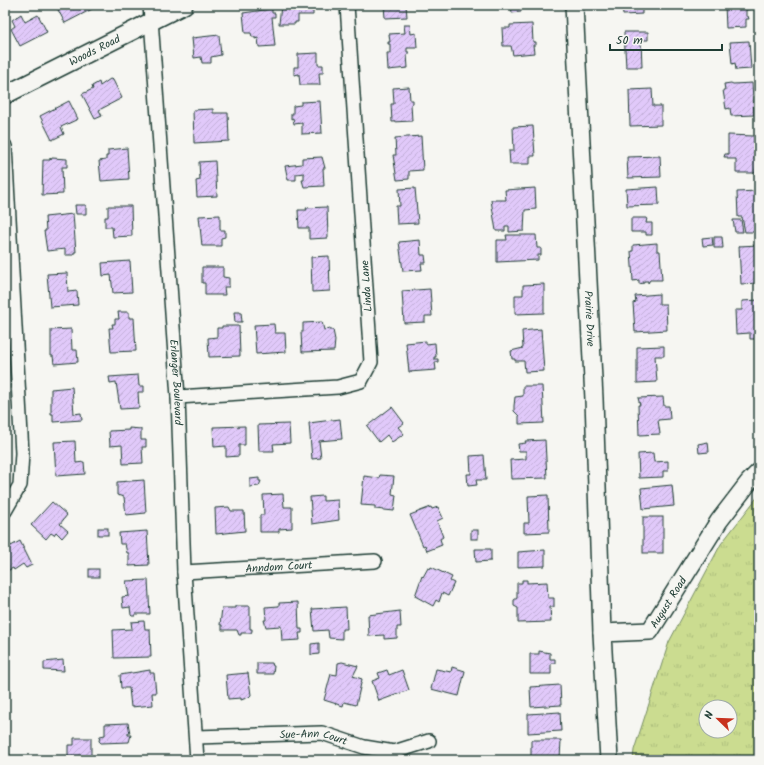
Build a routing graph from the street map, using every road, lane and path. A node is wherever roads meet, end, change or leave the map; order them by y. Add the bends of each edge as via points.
1 (150, 5) edge
2 (184, 5) edge
3 (347, 5) edge
4 (574, 5) edge
5 (150, 22) junction
6 (5, 95) edge
7 (5, 146) edge
8 (178, 397) junction
9 (759, 472) edge
10 (5, 511) edge
11 (375, 561) dead end
12 (184, 572) junction
13 (602, 633) junction
14 (196, 737) junction
15 (428, 741) dead end
16 (197, 760) edge
17 (609, 760) edge

1 - 5 street, Erlanger Boulevard
2 - 5 street, Woods Road
3 - 8 street, Linda Lane via 371,362 361,381 338,387
4 - 13 street, Prairie Drive via 594,399
5 - 6 street, Woods Road
5 - 8 street, Erlanger Boulevard
7 - 10 street via 22,453 20,485
8 - 12 street, Erlanger Boulevard
9 - 13 street, August Road via 719,521 650,631
11 - 12 street, Anndom Court
12 - 14 street, Erlanger Boulevard
13 - 17 street
14 - 15 street, Sue-Ann Court via 322,733 364,747 394,752
14 - 16 street, Erlanger Boulevard

